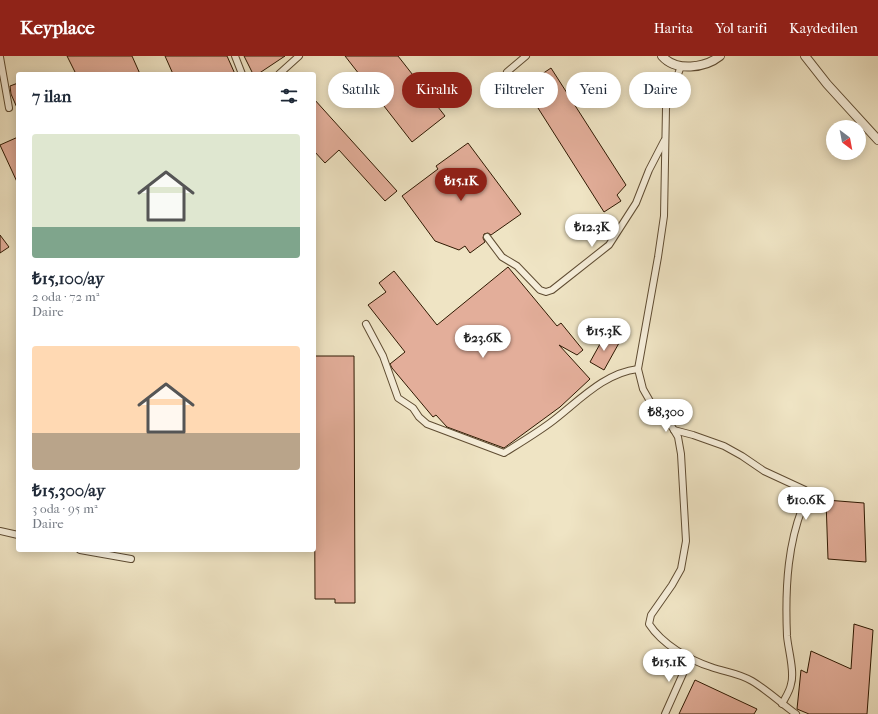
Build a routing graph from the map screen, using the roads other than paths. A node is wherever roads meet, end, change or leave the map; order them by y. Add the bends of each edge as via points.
1 (235, 56) edge
2 (299, 56) edge
3 (526, 56) edge
4 (662, 56) edge
5 (720, 56) edge
6 (805, 56) edge
7 (0, 57) edge
8 (681, 66) junction
9 (241, 72) edge
10 (281, 72) edge
11 (507, 72) dead end
12 (9, 108) dead end
13 (665, 140) junction
14 (878, 140) edge
15 (486, 237) dead end
16 (366, 324) dead end
17 (638, 370) junction
18 (674, 430) junction
19 (0, 531) edge
20 (16, 535) edge
21 (91, 552) edge
22 (131, 559) dead end
23 (690, 658) junction
24 (782, 704) junction
25 (665, 714) edge
26 (796, 714) edge

1 - 9 street
2 - 10 street
3 - 11 street
4 - 8 street via 666,61
5 - 8 street via 697,66
6 - 14 street
7 - 12 street
8 - 13 street via 666,108
13 - 15 street via 649,170 636,204 609,245 552,290 540,290 516,266 502,257
13 - 17 street via 664,216
16 - 17 street via 383,356 398,398 413,408 427,424 504,453 532,436 587,393 627,371
17 - 18 street via 643,389 655,410
18 - 23 street via 681,454 686,541 681,569 651,615 649,624 667,642
18 - 24 street via 724,446 764,471 805,490 808,495 797,521 792,542 787,637 792,684
19 - 20 street
21 - 22 street
23 - 24 street via 752,681
23 - 25 street
24 - 26 street

